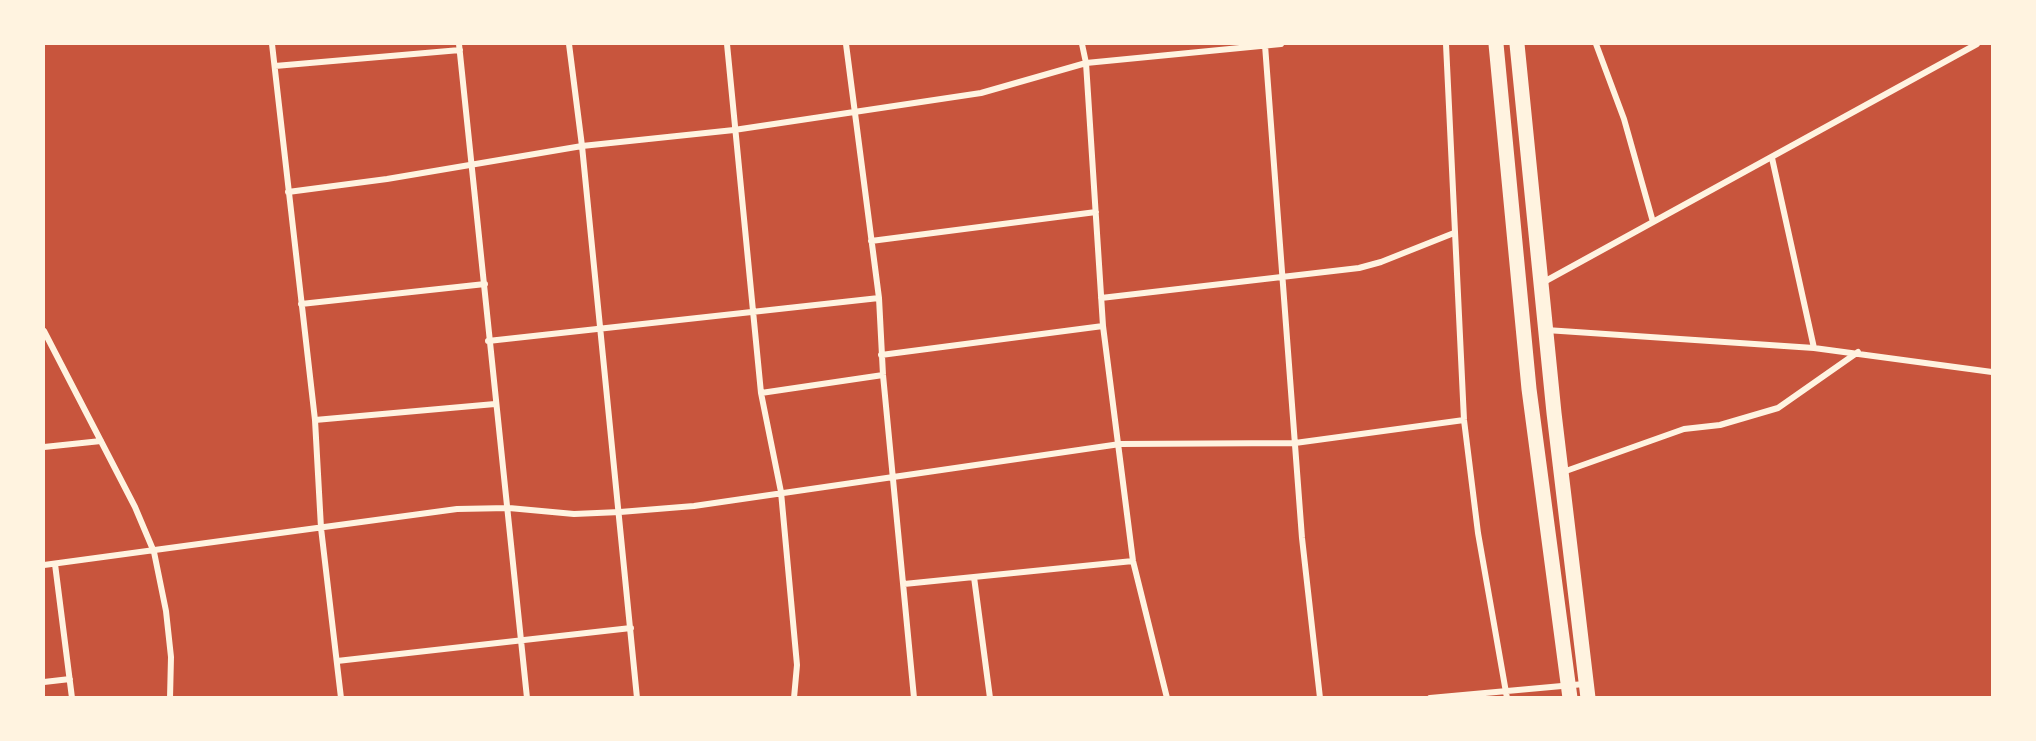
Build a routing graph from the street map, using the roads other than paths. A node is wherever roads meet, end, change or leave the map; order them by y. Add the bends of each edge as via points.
1 (272, 44) edge
2 (569, 44) edge
3 (727, 44) edge
4 (846, 44) edge
5 (1082, 44) edge
6 (1281, 44) edge
7 (1446, 44) edge
8 (1496, 44) edge
9 (1517, 44) edge
10 (1596, 44) edge
11 (1977, 44) edge
12 (1265, 45) junction
13 (460, 47) edge
14 (1086, 63) junction
15 (275, 66) junction
16 (855, 110) junction
17 (734, 130) junction
18 (582, 146) junction
19 (1772, 158) junction
20 (472, 166) junction
21 (288, 192) junction
22 (1096, 212) junction
23 (1653, 222) junction
24 (1454, 233) junction
25 (871, 240) junction
26 (1282, 278) junction
27 (1542, 283) junction
28 (485, 284) junction
29 (879, 298) junction
30 (1101, 298) junction
31 (301, 304) junction
32 (755, 311) junction
33 (1103, 326) junction
34 (601, 329) junction
35 (1546, 330) junction
36 (44, 331) edge
37 (488, 341) junction
38 (1814, 348) junction
39 (1858, 352) junction
40 (881, 355) junction
41 (1548, 359) junction
42 (1526, 361) junction
43 (1992, 372) edge
44 (883, 375) junction
45 (761, 393) junction
46 (495, 404) junction
47 (315, 420) junction
48 (1464, 420) junction
49 (101, 441) junction
50 (1295, 443) junction
51 (1120, 444) junction
52 (44, 447) edge
53 (1560, 473) junction
54 (892, 476) junction
55 (781, 492) junction
56 (508, 507) junction
57 (620, 512) junction
58 (321, 528) junction
59 (154, 552) junction
60 (1133, 561) junction
61 (55, 564) junction
62 (44, 565) edge
63 (974, 577) junction
64 (904, 584) junction
65 (631, 628) junction
66 (521, 640) junction
67 (338, 661) junction
68 (70, 679) junction
69 (44, 682) edge
70 (1588, 691) edge
71 (1569, 692) edge
72 (1507, 694) edge
73 (72, 698) edge
74 (170, 698) edge
75 (341, 698) edge
76 (527, 698) edge
77 (637, 698) edge
78 (794, 698) edge
79 (914, 698) edge
80 (990, 698) edge
81 (1167, 698) edge
82 (1320, 698) edge
83 (1430, 698) edge

1 - 15 street
2 - 18 street
3 - 17 street
4 - 16 street
5 - 14 street
6 - 12 street
7 - 24 street
8 - 42 main road
9 - 27 main road
10 - 23 street via 1624,119
11 - 19 street
12 - 14 street
12 - 26 street
13 - 15 street
13 - 20 street
14 - 16 street via 981,93
14 - 22 street
15 - 21 street
16 - 17 street
16 - 25 street
17 - 18 street
17 - 32 street
18 - 20 street
18 - 34 street
19 - 23 street
19 - 38 street
20 - 21 street
20 - 28 street
21 - 31 street
22 - 25 street
22 - 30 street
23 - 27 street
24 - 26 street via 1382,262
24 - 48 street
25 - 29 street
26 - 30 street
26 - 50 street
27 - 35 main road
28 - 31 street
28 - 37 street
29 - 32 street
29 - 40 street
30 - 33 street
31 - 47 street
32 - 34 street
32 - 45 street
33 - 40 street
33 - 51 street
34 - 37 street
34 - 57 street
35 - 38 street
35 - 41 main road
36 - 49 street
37 - 46 street
38 - 39 street
39 - 43 street
39 - 53 street via 1778,408 1720,425 1684,429
40 - 44 street
41 - 42 main road
41 - 53 main road
42 - 71 main road
44 - 45 street
44 - 54 street
45 - 55 street
46 - 47 street
46 - 56 street
47 - 58 street
48 - 50 street
48 - 72 street
49 - 52 street
49 - 59 street
50 - 51 street
50 - 82 street
51 - 54 street
51 - 60 street
53 - 70 main road
54 - 55 street
54 - 64 street
55 - 57 street via 694,506
55 - 78 street via 797,665
56 - 57 street via 574,514
56 - 58 street via 458,509
56 - 66 street
57 - 65 street
58 - 59 street
58 - 67 street
59 - 61 street
59 - 74 street via 166,610
60 - 63 street
60 - 81 street
61 - 62 street
61 - 68 street
63 - 64 street
63 - 80 street
64 - 79 street
65 - 66 street
65 - 77 street
66 - 67 street
66 - 76 street
67 - 75 street
68 - 69 street
68 - 73 street
70 - 71 street
71 - 72 street
72 - 83 street

